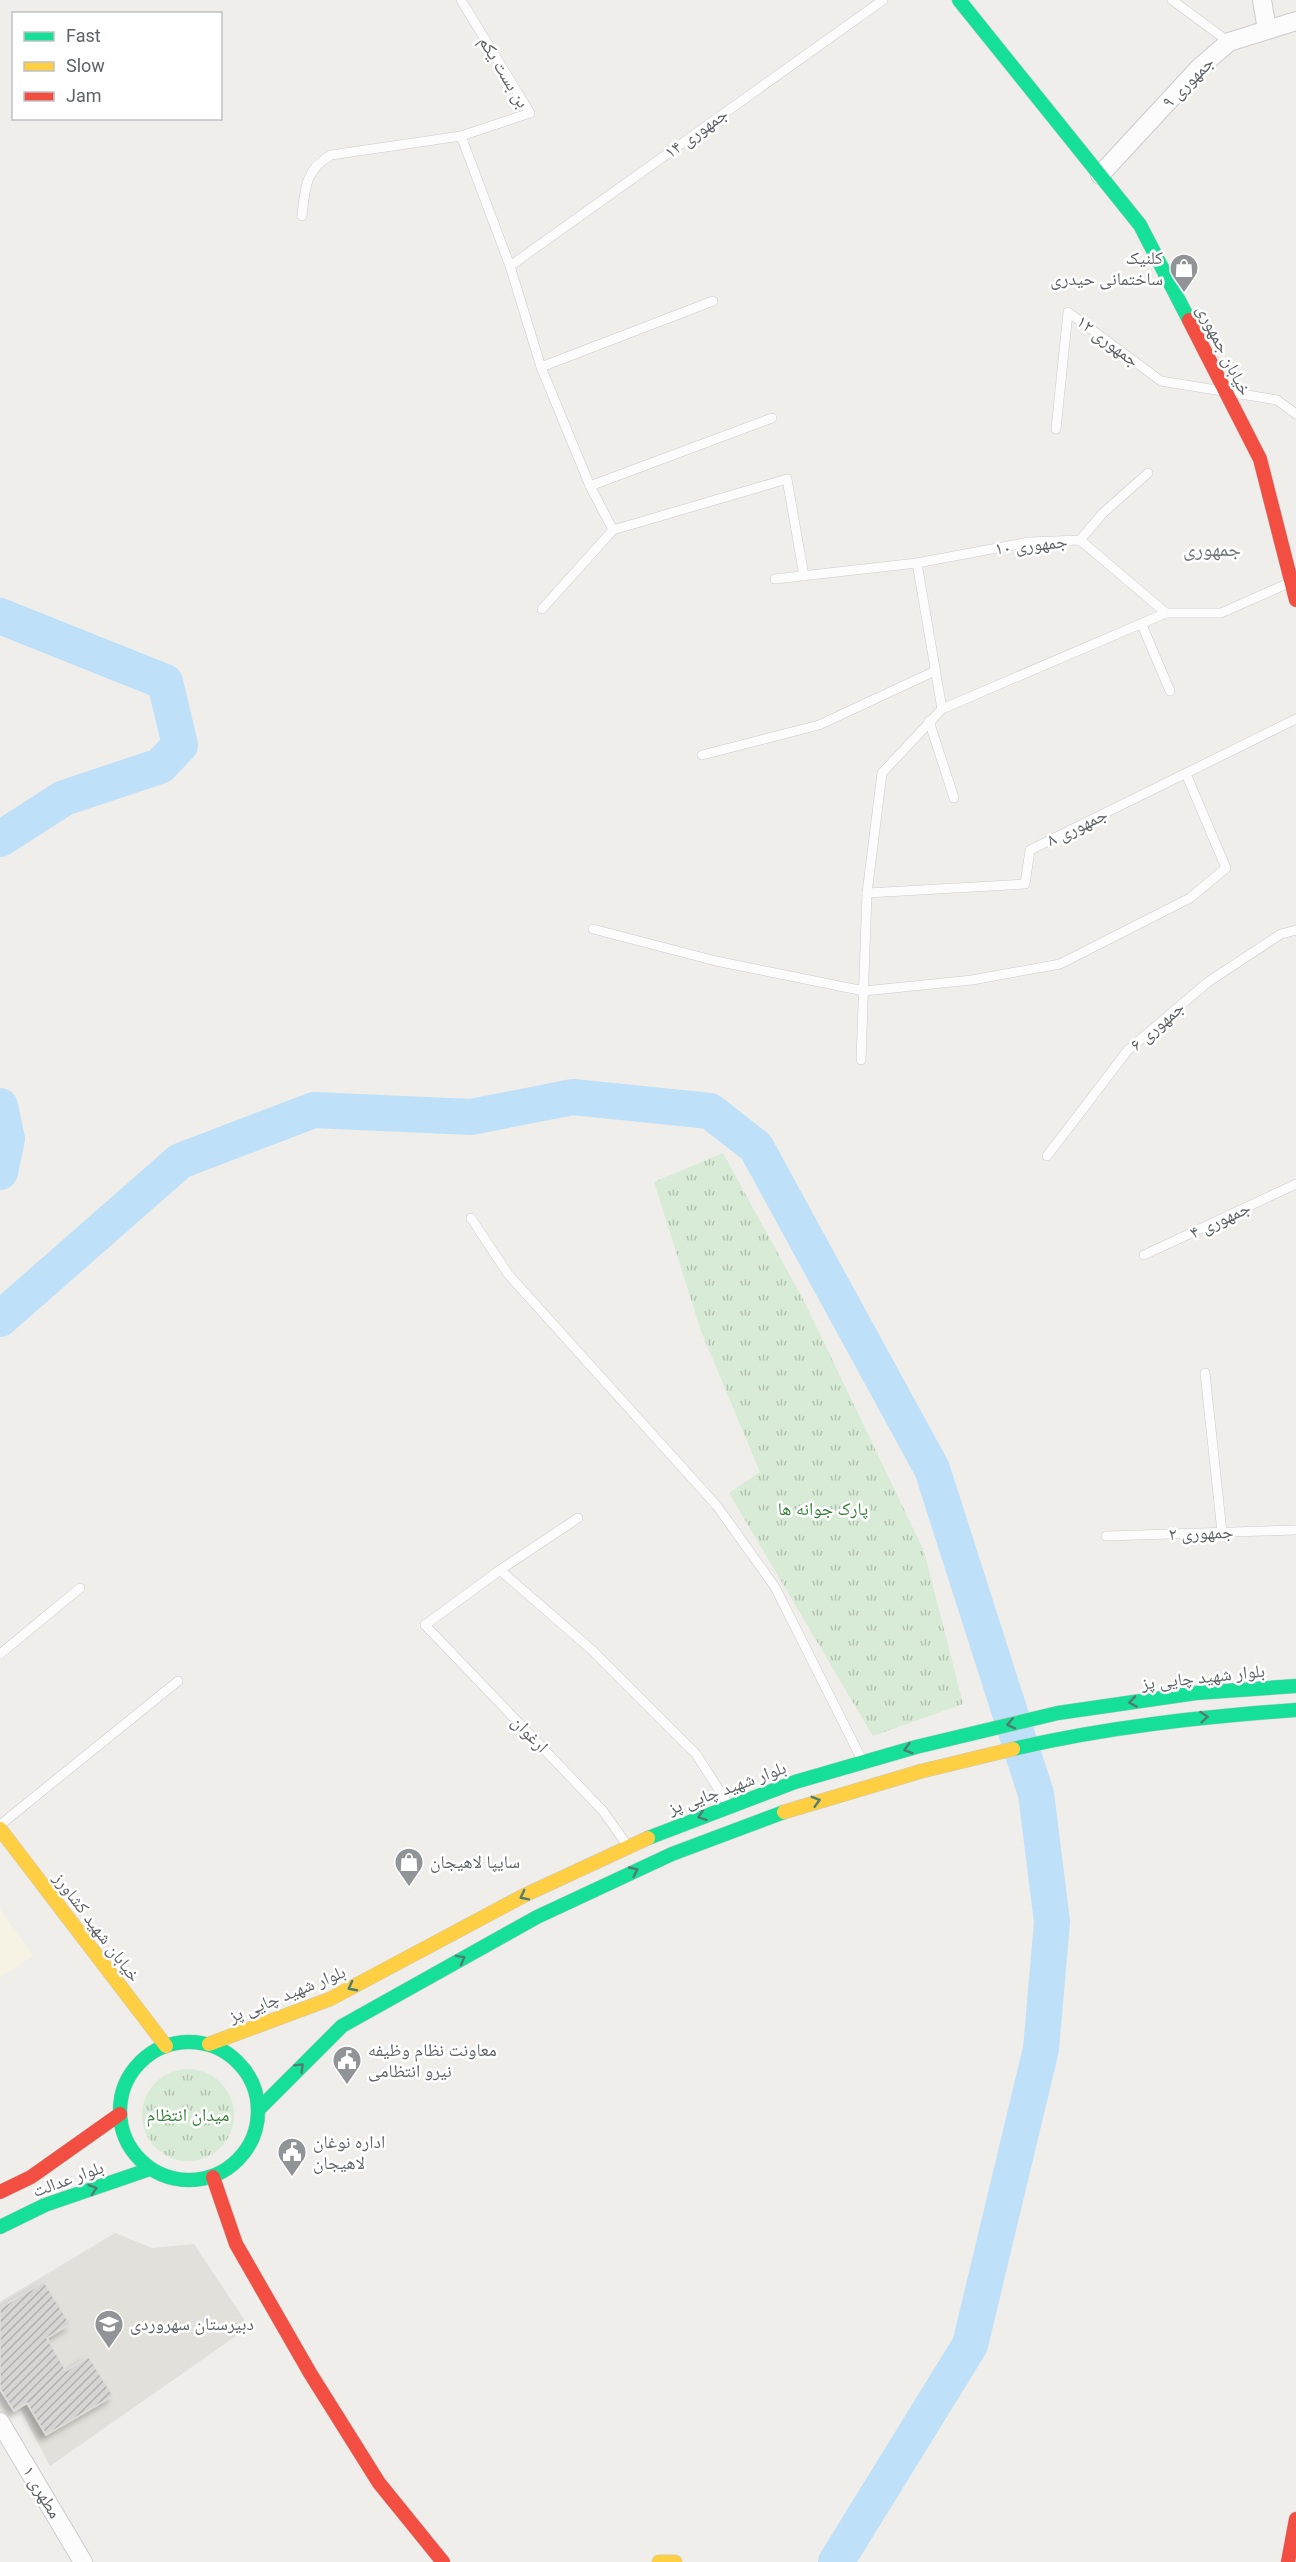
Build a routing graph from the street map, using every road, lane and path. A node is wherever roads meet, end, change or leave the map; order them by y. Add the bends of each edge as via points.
1 (461, 0) edge
2 (883, 0) edge
3 (959, 0) edge
4 (1173, 0) edge
5 (1262, 0) edge
6 (1296, 21) edge
7 (1267, 30) junction
8 (1229, 42) junction
9 (461, 136) junction
10 (1100, 174) junction
11 (302, 216) dead end
12 (510, 266) junction
13 (713, 301) dead end
14 (541, 366) junction
15 (1225, 392) junction
16 (1296, 414) edge
17 (772, 418) dead end
18 (1056, 429) dead end
19 (1148, 473) dead end
20 (590, 486) junction
21 (613, 530) junction
22 (1080, 540) junction
23 (917, 562) junction
24 (804, 576) junction
25 (775, 579) dead end
26 (1292, 582) junction
27 (1296, 600) edge
28 (542, 609) dead end
29 (1166, 613) junction
30 (1142, 625) junction
31 (935, 671) junction
32 (1170, 691) dead end
33 (942, 709) junction
34 (1296, 719) edge
35 (929, 721) junction
36 (702, 755) dead end
37 (1186, 774) junction
38 (954, 798) dead end
39 (867, 893) junction
40 (594, 929) dead end
41 (1296, 930) edge
42 (864, 991) junction
43 (861, 1060) dead end
44 (1047, 1156) dead end
45 (1296, 1184) edge
46 (471, 1218) dead end
47 (1144, 1256) dead end
48 (1205, 1373) dead end
49 (578, 1518) dead end
50 (1296, 1530) edge
51 (1222, 1532) junction
52 (1106, 1536) dead end
53 (500, 1570) junction
54 (80, 1588) dead end
55 (0, 1654) edge
56 (178, 1681) dead end
57 (1296, 1686) edge
58 (1296, 1710) edge
59 (863, 1762) junction
60 (729, 1806) junction
61 (0, 1827) edge
62 (629, 1847) junction
63 (209, 2044) junction
64 (166, 2046) junction
65 (259, 2109) junction
66 (120, 2114) junction
67 (150, 2169) junction
68 (213, 2177) junction
69 (0, 2192) edge
70 (0, 2227) edge
71 (0, 2422) edge
72 (1296, 2519) edge
73 (1288, 2561) edge
74 (83, 2562) edge
75 (443, 2562) edge
76 (659, 2562) edge
77 (675, 2562) edge

1 - 9 lane, بن بست یکم via 530,113
2 - 12 lane, جمهوری ۱۴
3 - 10 main road, خیابان جمهوری
4 - 8 lane
5 - 7 street
6 - 7 street, جمهوری ۹
7 - 8 street, جمهوری ۹
8 - 10 street, جمهوری ۹ via 1199,68
9 - 11 lane via 331,155 317,163 307,180
9 - 12 lane
10 - 15 main road, خیابان جمهوری via 1140,225
12 - 14 lane
13 - 14 lane
14 - 20 lane
15 - 16 lane via 1277,400
15 - 18 lane, جمهوری ۱۲ via 1161,381 1068,312
15 - 26 main road, خیابان جمهوری via 1260,459
17 - 20 lane
19 - 22 lane via 1102,513
20 - 21 lane
21 - 24 lane via 787,479
21 - 28 lane
22 - 23 lane, جمهوری ۱۰ via 1029,542
22 - 29 lane, جمهوری ۱۰
23 - 24 lane, جمهوری ۱۰
23 - 31 lane
24 - 25 lane, جمهوری ۱۰
26 - 27 main road, خیابان جمهوری
26 - 29 lane via 1221,613
29 - 30 lane
30 - 32 lane
30 - 33 lane
31 - 33 lane
31 - 36 lane via 819,725
33 - 35 lane
34 - 37 lane, جمهوری ۸
35 - 38 lane
35 - 39 lane via 882,773
37 - 39 lane, جمهوری ۸ via 1030,850 1025,884
37 - 42 lane via 1226,868 1190,898 1060,964 972,981
39 - 42 lane
40 - 42 lane
41 - 44 lane, جمهوری ۶ via 1281,934 1208,982 1128,1050
42 - 43 lane
45 - 47 lane, جمهوری ۴
46 - 59 lane via 508,1274 717,1506 775,1587
48 - 51 lane
49 - 53 lane
50 - 51 lane, جمهوری ۲
51 - 52 lane, جمهوری ۲
53 - 60 lane via 593,1652 696,1754
53 - 62 lane, ارغوان via 425,1625 603,1811
54 - 55 lane
56 - 61 lane
57 -> 59 main road, بلوار شهید چایی پز via 1196,1693 1058,1713
65 -> 58 main road via 342,2026 537,1917 672,1854 802,1805 1063,1737 1199,1717
59 - 60 main road, بلوار شهید چایی پز
60 -> 62 main road, بلوار شهید چایی پز
61 - 64 main road, خیابان شهید کشاورز
62 -> 63 main road, بلوار شهید چایی پز via 525,1895 330,1999
63 - 64 main road via 187,2042
63 - 65 main road via 244,2068 255,2087
64 - 66 main road via 146,2056 131,2072 122,2092
65 - 68 main road via 256,2130 247,2150 232,2166
66 - 67 main road via 124,2135 134,2154
66 - 69 main road, بلوار عدالت via 31,2177
67 - 68 main road via 170,2178 191,2181
70 -> 67 main road, بلوار عدالت via 45,2205
68 - 75 main road via 236,2244 310,2373 380,2483
71 - 74 street, مطهری ۱
72 - 73 main road
76 - 77 main road

